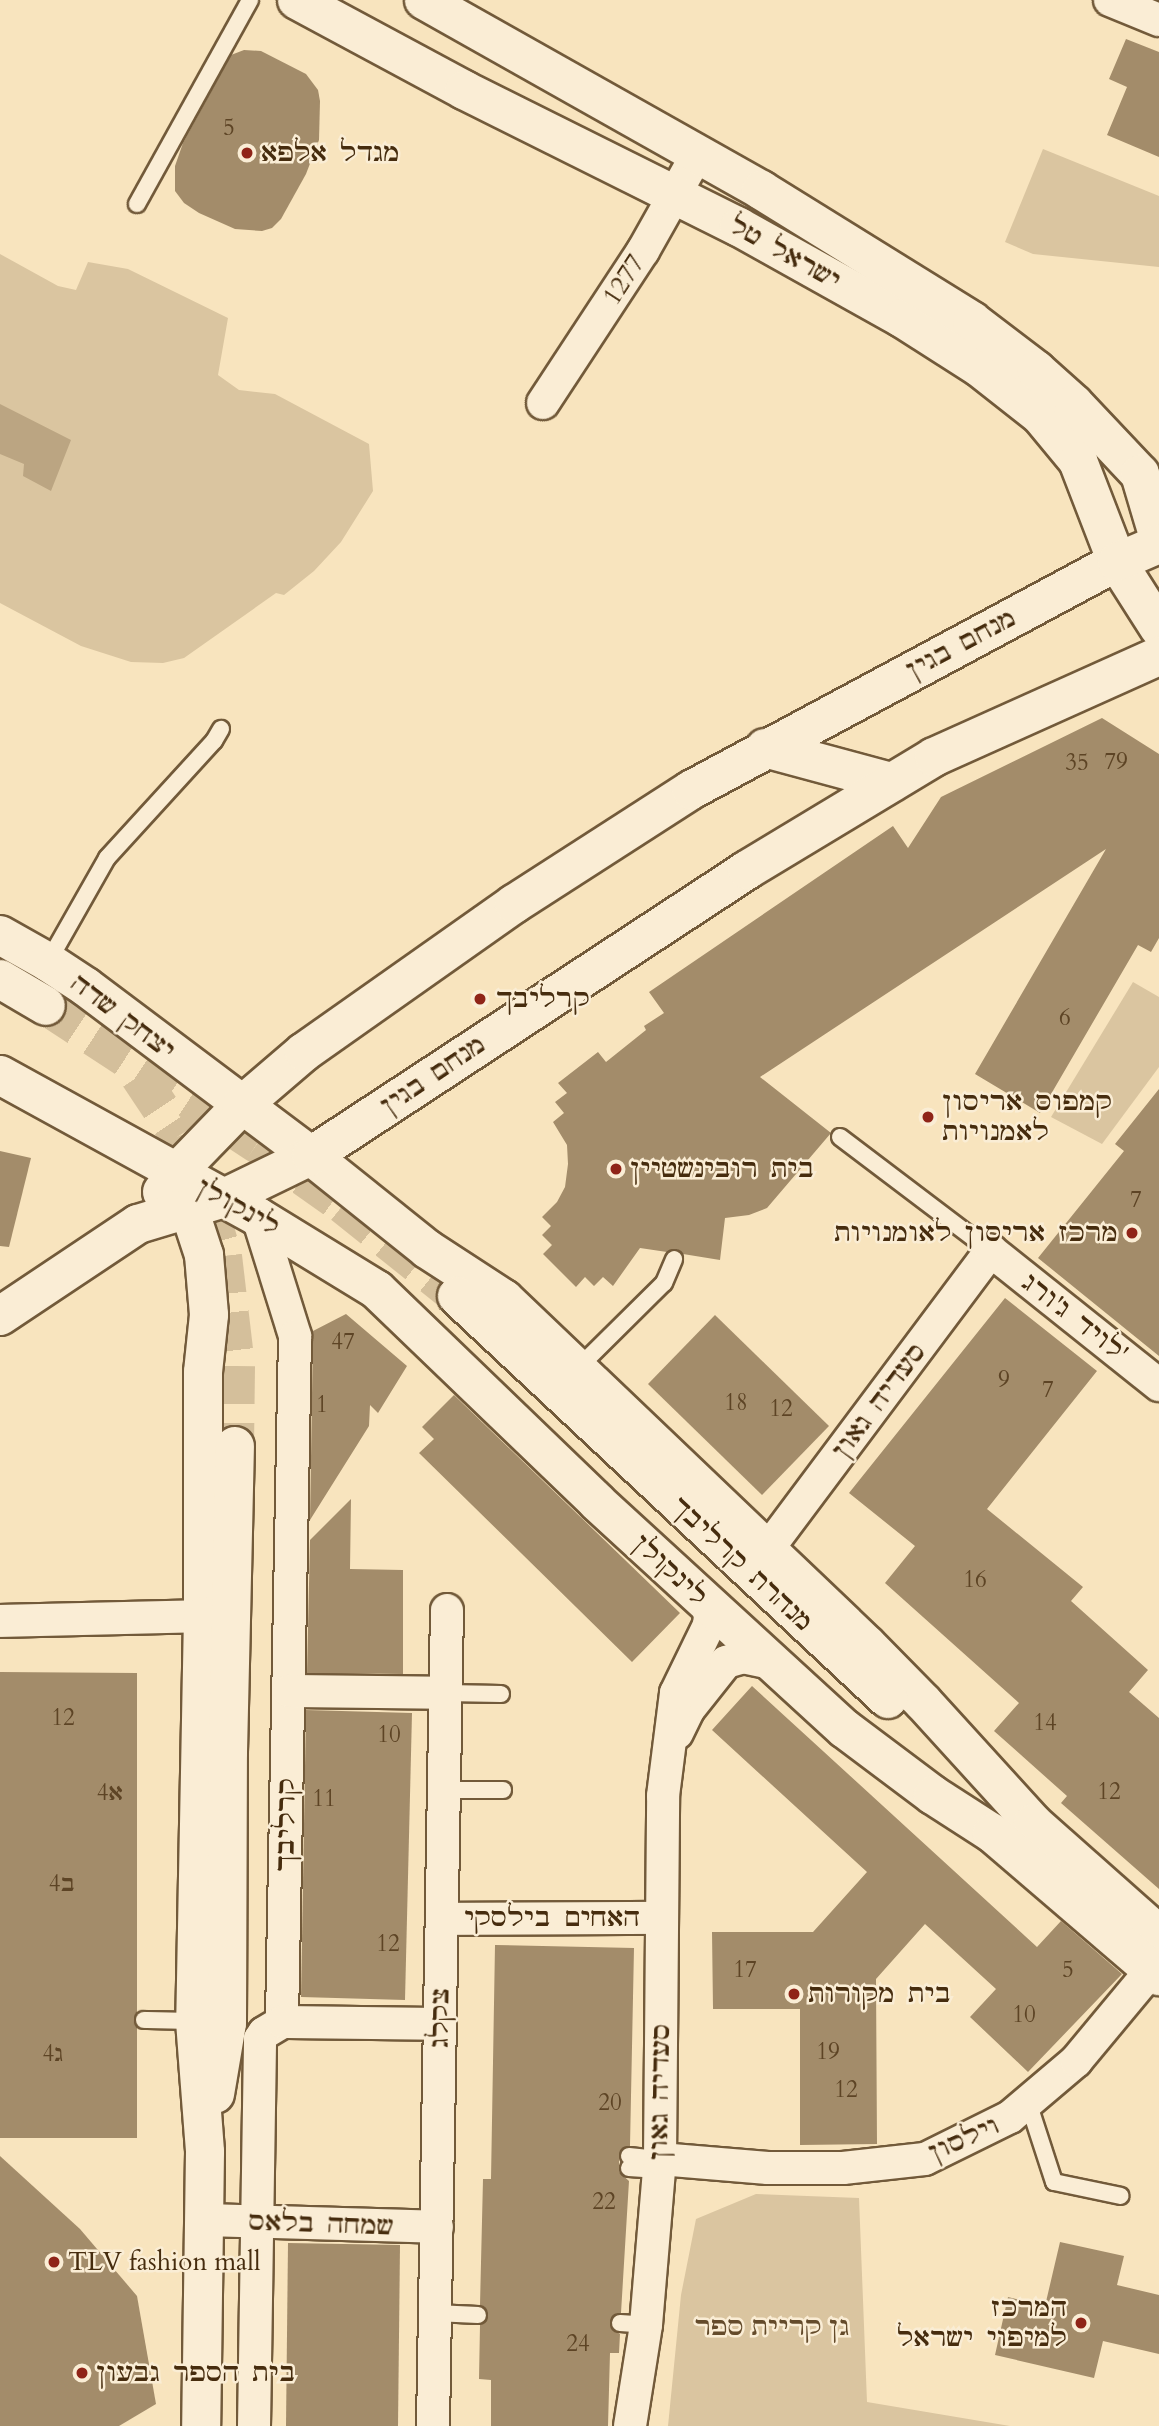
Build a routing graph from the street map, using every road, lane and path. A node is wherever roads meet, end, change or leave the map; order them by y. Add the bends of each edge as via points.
1 (250, 0) edge
2 (297, 0) edge
3 (424, 0) edge
4 (1110, 0) edge
5 (1159, 20) edge
6 (698, 153) junction
7 (675, 193) junction
8 (137, 204) dead end
9 (543, 403) dead end
10 (1153, 490) edge
11 (1159, 538) edge
12 (1159, 544) edge
13 (1116, 562) junction
14 (1159, 628) edge
15 (1159, 656) edge
16 (221, 729) dead end
17 (765, 748) junction
18 (891, 782) junction
19 (0, 935) edge
20 (48, 962) junction
21 (0, 979) edge
22 (46, 1006) tunnel mouth
23 (0, 1075) edge
24 (241, 1106) junction
25 (839, 1137) dead end
26 (311, 1156) junction
27 (176, 1173) junction
28 (207, 1204) junction
29 (258, 1217) junction
30 (138, 1224) junction
31 (991, 1251) junction
32 (674, 1259) dead end
33 (457, 1296) tunnel mouth
34 (0, 1316) edge
35 (577, 1368) junction
36 (1159, 1385) edge
37 (235, 1446) tunnel mouth
38 (767, 1550) junction
39 (705, 1603) junction
40 (447, 1610) dead end
41 (203, 1616) junction
42 (0, 1621) edge
43 (771, 1664) junction
44 (289, 1691) junction
45 (446, 1693) junction
46 (501, 1693) dead end
47 (668, 1757) junction
48 (444, 1790) junction
49 (503, 1790) dead end
50 (1033, 1823) junction
51 (662, 1917) junction
52 (442, 1919) junction
53 (1157, 1961) edge
54 (144, 2020) dead end
55 (195, 2021) junction
56 (282, 2022) junction
57 (440, 2024) junction
58 (1028, 2102) junction
59 (205, 2152) junction
60 (644, 2163) junction
61 (1121, 2196) dead end
62 (205, 2220) junction
63 (255, 2222) junction
64 (437, 2227) junction
65 (435, 2313) junction
66 (478, 2315) dead end
67 (201, 2426) edge
68 (254, 2426) edge
69 (433, 2426) edge
70 (631, 2426) edge

1 - 8 lane
2 - 7 street, ישראל טל via 464,90
3 - 6 street, ישראל טל
4 - 5 street
6 - 7 street, 1277
6 - 10 street, ישראל טל via 972,321 1074,404
7 - 9 street, 1277 via 643,251
7 - 13 street, ישראל טל via 902,318 1031,407 1078,461
10 - 11 street, ישראל טל
12 - 13 street, מנחם בגין
13 - 14 street, ישראל טל
13 - 17 street, מנחם בגין
15 - 18 street, מנחם בגין via 934,757
16 - 20 lane via 107,858
17 - 18 street
17 - 24 street, מנחם בגין via 691,789 514,904 304,1052
18 - 26 street, מנחם בגין via 581,976
19 - 20 street, יצחק שדה
20 - 24 street, יצחק שדה
21 - 22 street, יצחק שדה
23 - 27 street
24 - 26 street
24 - 27 street, מנחם בגין
25 - 31 lane
26 - 28 street, מנחם בגין
26 - 35 street via 427,1248 504,1299
27 - 28 street, לינקולן
27 - 30 street, מנחם בגין
28 - 29 street, לינקולן
28 - 30 street, מנחם בגין
28 - 41 street
29 - 39 street, לינקולן via 377,1290
29 - 44 street, קרליבך via 295,1336
30 - 34 street, מנחם בגין
31 - 36 street, לויד ג'ורג'
31 - 38 street, סעדיה גאון
32 - 35 lane via 664,1283
33 - 50 street, מנהרת קרליבך via 849,1665
35 - 38 street
37 - 59 street via 227,2023
38 - 50 street via 923,1702
39 - 43 street, לינקולן
39 - 47 street, סעדיה גאון via 709,1625 676,1693
40 - 45 street, צקלג
41 - 42 street
41 - 55 street
43 - 47 street, סעדיה גאון via 743,1657 721,1667 688,1710
43 - 53 street, לינקולן via 884,1761 992,1833
44 - 45 street
44 - 56 street, קרליבך
45 - 46 lane
45 - 48 street, צקלג
47 - 51 street, סעדיה גאון via 663,1796
48 - 49 lane
48 - 52 street, צקלג
50 - 53 street
51 - 52 street, האחים בילסקי
51 - 60 street, סעדיה גאון
52 - 57 street, צקלג
53 - 58 street, וילסון via 1076,2061
54 - 55 lane
55 - 59 street
56 - 57 street
56 - 63 street via 260,2039
57 - 64 street, צקלג
58 - 60 street, וילסון via 1010,2117 925,2158 843,2168
58 - 61 lane via 1054,2182
59 - 62 street
60 - 70 street, סעדיה גאון
62 - 63 street, שמחה בלאס
62 - 67 street
63 - 64 street, שמחה בלאס
63 - 68 street
64 - 65 street, צקלג
65 - 66 lane
65 - 69 street, צקלג

